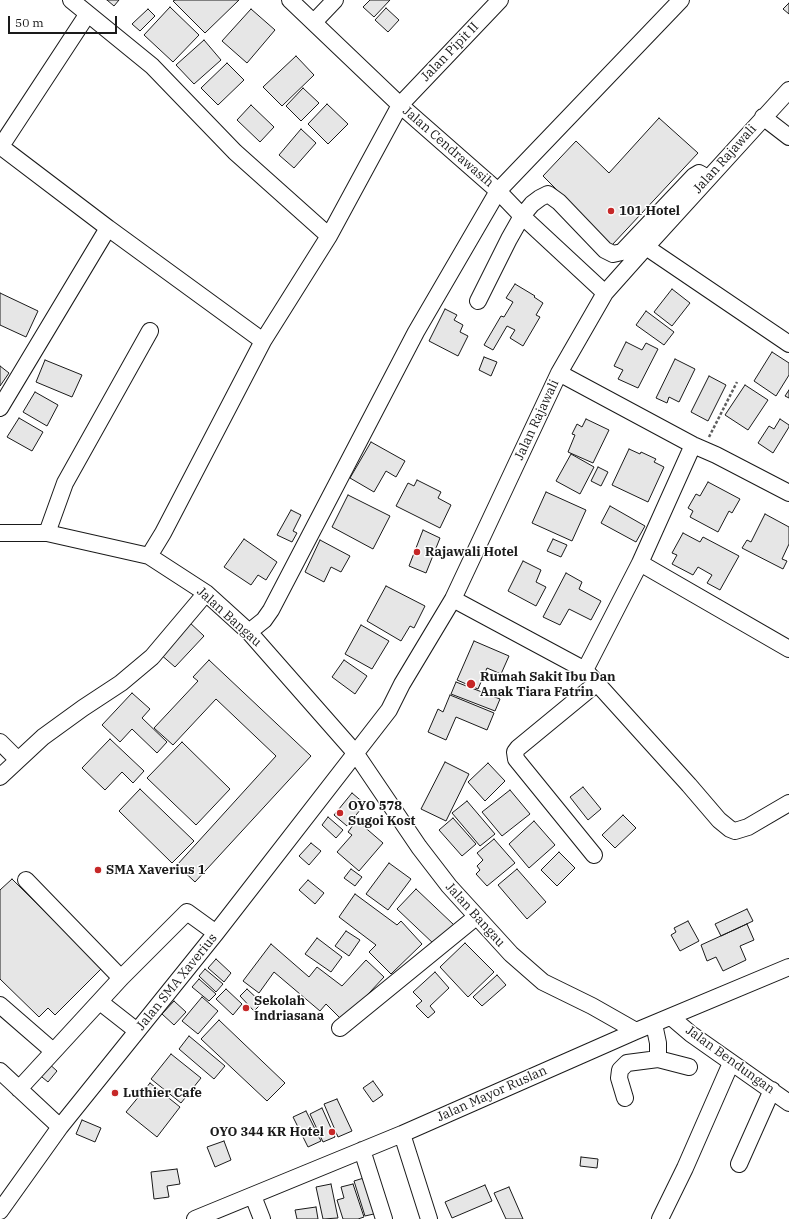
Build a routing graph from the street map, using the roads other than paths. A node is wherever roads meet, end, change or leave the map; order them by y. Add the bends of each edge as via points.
1 (71, 0) edge
2 (290, 0) edge
3 (335, 0) edge
4 (500, 0) edge
5 (681, 0) edge
6 (87, 14) junction
7 (314, 22) junction
8 (789, 90) edge
9 (400, 104) junction
10 (783, 107) edge
11 (763, 118) junction
12 (789, 137) edge
13 (0, 146) edge
14 (708, 178) junction
15 (498, 191) junction
16 (522, 216) junction
17 (108, 228) junction
18 (329, 236) junction
19 (646, 247) junction
20 (605, 293) junction
21 (478, 301) dead end
22 (150, 331) dead end
23 (263, 341) junction
24 (789, 344) edge
25 (559, 373) junction
26 (0, 408) edge
27 (698, 447) junction
28 (789, 493) edge
29 (47, 532) junction
30 (0, 533) edge
31 (149, 556) junction
32 (640, 563) junction
33 (206, 593) junction
34 (453, 599) junction
35 (250, 632) junction
36 (789, 649) edge
37 (585, 670) junction
38 (596, 683) junction
39 (0, 742) edge
40 (353, 751) junction
41 (18, 760) junction
42 (0, 777) edge
43 (789, 803) edge
44 (594, 855) dead end
45 (26, 880) dead end
46 (476, 917) junction
47 (216, 933) junction
48 (789, 967) edge
49 (122, 978) junction
50 (100, 1002) junction
51 (0, 1005) edge
52 (670, 1017) junction
53 (654, 1024) junction
54 (340, 1028) dead end
55 (137, 1031) junction
56 (636, 1031) junction
57 (53, 1051) junction
58 (658, 1059) junction
59 (731, 1062) junction
60 (689, 1067) dead end
61 (0, 1071) edge
62 (19, 1089) junction
63 (772, 1090) junction
64 (625, 1098) dead end
65 (789, 1103) edge
66 (60, 1128) junction
67 (402, 1134) junction
68 (362, 1150) junction
69 (738, 1164) dead end
70 (253, 1196) junction
71 (0, 1211) edge
72 (195, 1219) edge
73 (262, 1219) edge
74 (384, 1219) edge
75 (429, 1219) edge
76 (660, 1219) edge

1 - 6 street
2 - 7 street, Jalan Cendrawasih
3 - 7 street
4 - 9 street, Jalan Pipit II
5 - 15 street
6 - 13 street
6 - 18 street via 152,66 234,152
7 - 9 street, Jalan Cendrawasih
8 - 10 street, Jalan Rajawali
9 - 15 street, Jalan Cendrawasih
9 - 18 street, Jalan Pipit II
10 - 11 street, Jalan Rajawali
11 - 12 street, Jalan Rajawali
11 - 14 street, Jalan Rajawali
13 - 17 street
14 - 16 street via 698,173 694,176 622,252 613,254 605,250 559,202 548,194 532,204
14 - 19 street, Jalan Rajawali
15 - 16 street, Jalan Cendrawasih
15 - 35 street via 416,332 271,610
16 - 20 street, Jalan Cendrawasih
16 - 21 street
17 - 23 street
17 - 26 street
18 - 23 street, Jalan Pipit II
19 - 20 street, Jalan Rajawali
19 - 24 street
20 - 25 street, Jalan Rajawali
22 - 29 street via 65,483
23 - 31 street, Jalan Pipit II
25 - 27 street
25 - 34 street, Jalan Rajawali
27 - 28 street
27 - 32 street
29 - 30 street, Jalan Bangau
29 - 31 street, Jalan Bangau
31 - 33 street, Jalan Bangau
32 - 36 street
32 - 37 street
33 - 35 street, Jalan Bangau
33 - 41 street via 152,657 121,683 43,737
34 - 37 street
34 - 40 street, Jalan Rajawali via 402,684 381,705
35 - 40 street, Jalan Bangau
37 - 38 street
38 - 43 street via 719,820 730,829 735,831 748,827
38 - 44 street via 516,752 516,759
39 - 41 street
40 - 46 street, Jalan Bangau via 419,847
40 - 47 street, Jalan SMA Xaverius via 342,771
41 - 42 street
45 - 49 street
46 - 54 street
46 - 56 street, Jalan Bangau via 511,954 543,982
47 - 49 street via 188,912
47 - 55 street, Jalan SMA Xaverius
48 - 52 street, Jalan Mayor Ruslan
49 - 50 street
50 - 55 street
50 - 57 street
51 - 57 street
52 - 53 street, Jalan Mayor Ruslan
52 - 59 street, Jalan Bendungan
53 - 56 street, Jalan Mayor Ruslan
53 - 58 street
55 - 66 street, Jalan SMA Xaverius
56 - 67 street, Jalan Mayor Ruslan
57 - 62 street
58 - 60 street
58 - 64 street via 627,1064 620,1070 619,1078
59 - 63 street, Jalan Bendungan
59 - 76 street
61 - 62 street
62 - 66 street
63 - 65 street, Jalan Bendungan
63 - 69 street
66 - 71 street, Jalan SMA Xaverius
67 - 68 street, Jalan Mayor Ruslan
67 - 75 street
68 - 70 street, Jalan Mayor Ruslan
68 - 74 street
70 - 72 street, Jalan Mayor Ruslan
70 - 73 street

